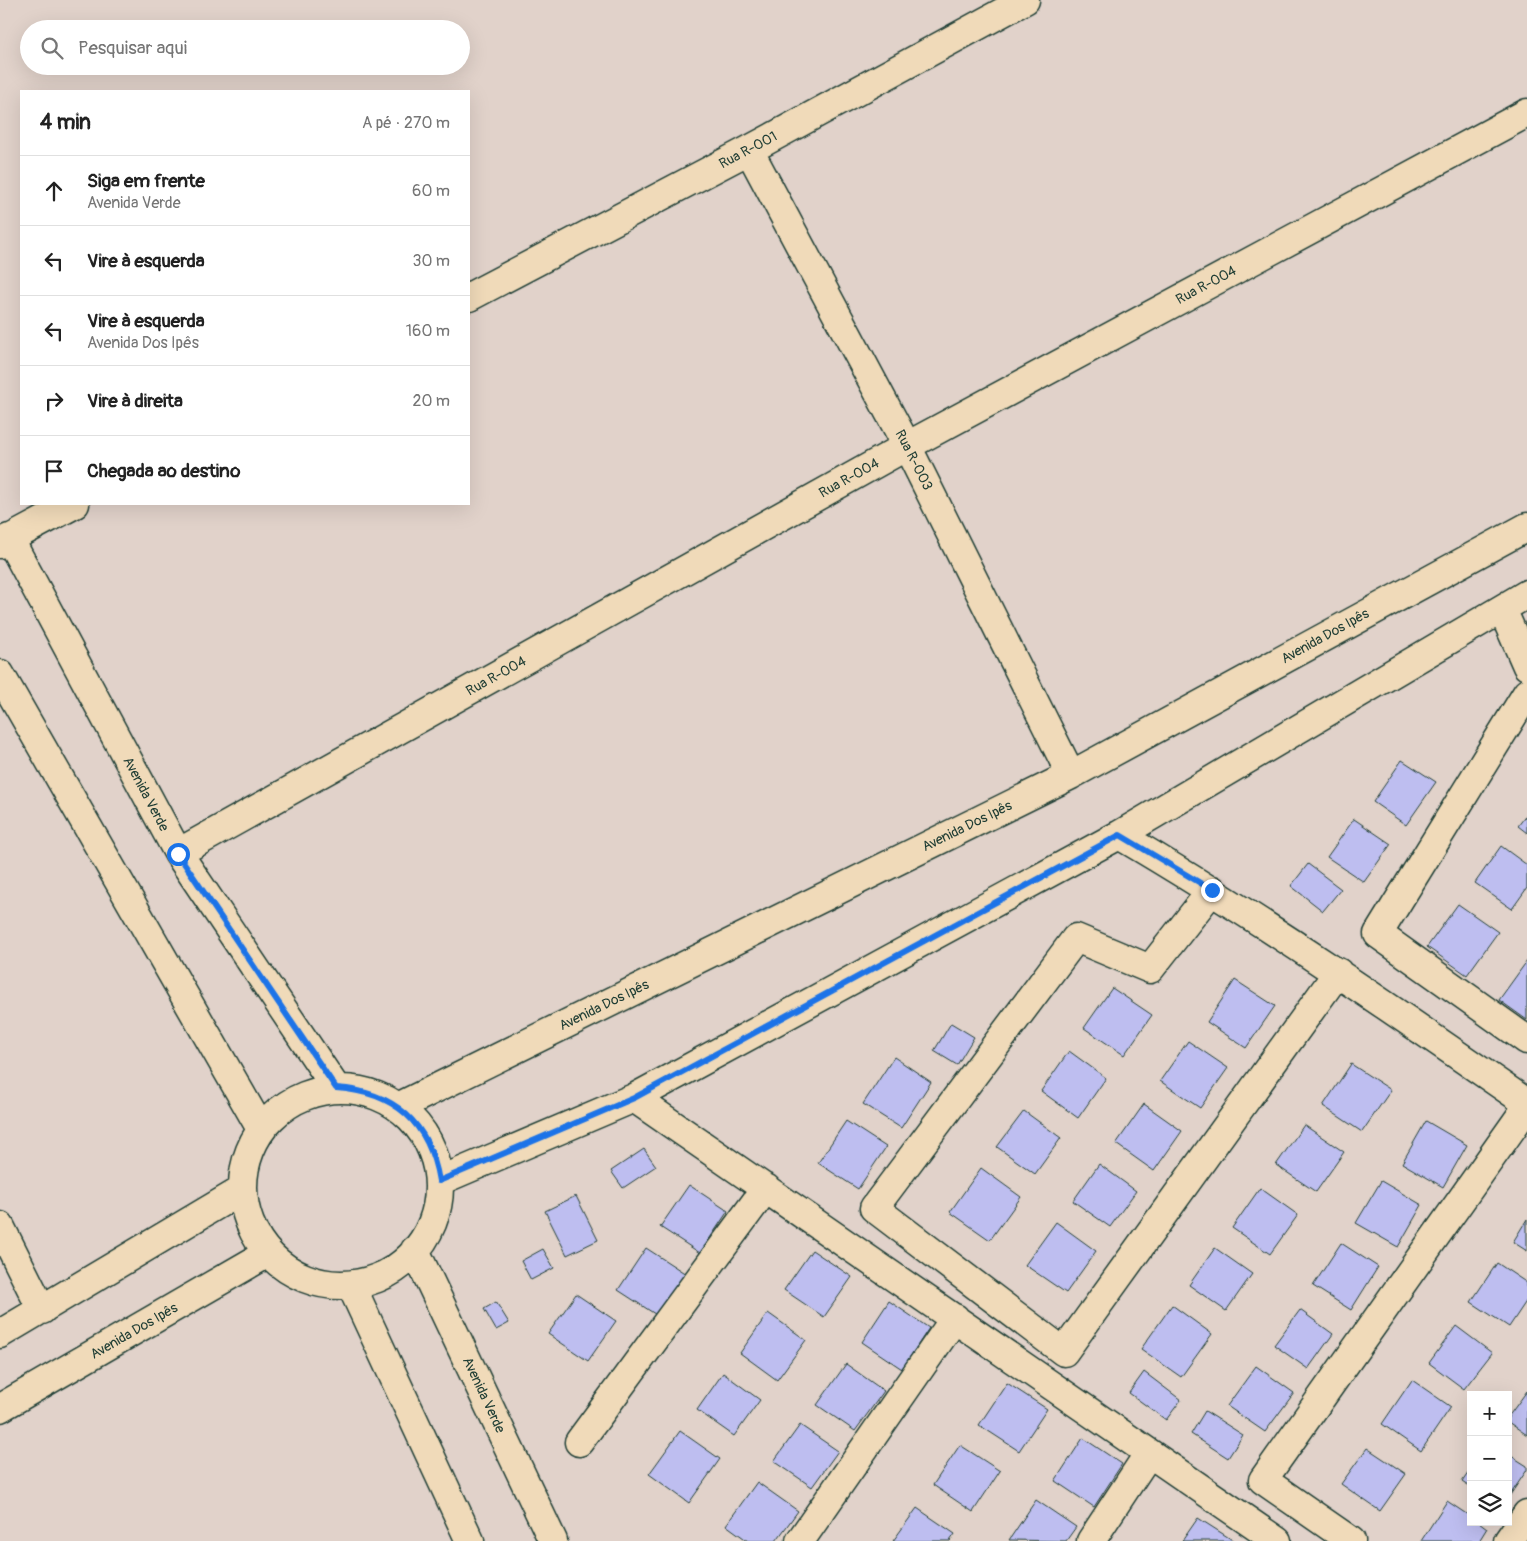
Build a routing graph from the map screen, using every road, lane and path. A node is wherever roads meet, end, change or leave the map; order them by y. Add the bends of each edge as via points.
1 (1025, 0) edge
2 (1527, 113) edge
3 (749, 150) junction
4 (470, 296) edge
5 (907, 446) junction
6 (73, 505) edge
7 (1527, 527) edge
8 (5, 541) edge
9 (1527, 594) edge
10 (1502, 610) junction
11 (1527, 666) edge
12 (0, 674) edge
13 (1527, 693) edge
14 (1070, 775) junction
15 (1120, 835) junction
16 (178, 854) junction
17 (1212, 890) junction
18 (1338, 972) junction
19 (1527, 1040) edge
20 (336, 1088) junction
21 (634, 1098) junction
22 (1527, 1103) edge
23 (398, 1107) junction
24 (1527, 1107) edge
25 (261, 1129) junction
26 (439, 1181) junction
27 (766, 1188) junction
28 (242, 1190) junction
29 (0, 1226) edge
30 (415, 1250) junction
31 (268, 1253) junction
32 (350, 1285) junction
33 (42, 1310) junction
34 (955, 1318) junction
35 (0, 1334) edge
36 (0, 1408) edge
37 (579, 1442) dead end
38 (1149, 1453) junction
39 (1527, 1514) edge
40 (470, 1541) edge
41 (553, 1541) edge
42 (800, 1541) edge
43 (1091, 1541) edge
44 (1277, 1541) edge
45 (1351, 1541) edge
46 (1508, 1541) edge

1 - 3 street, Rua R-001
2 - 5 street, Rua R-004
3 - 4 street, Rua R-001
3 - 5 street, Rua R-003
5 - 14 street, Rua R-003
5 - 16 street, Rua R-004
6 - 8 street
7 - 14 street, Avenida Dos Ipês
8 - 16 street, Avenida Verde
9 - 10 street
10 - 11 street
10 - 15 street
12 - 25 street
13 - 19 street via 1378,934
14 - 23 street, Avenida Dos Ipês
15 - 17 street
15 - 21 street
16 - 20 street, Avenida Verde
17 - 18 street
17 - 18 street via 1150,969 1076,938 874,1208 1064,1352
18 - 22 street
20 - 23 street via 380,1096
20 - 25 street via 294,1100 276,1112
21 - 26 street
21 - 27 street
23 - 26 street via 415,1121 427,1140 436,1160
24 - 45 street via 1263,1480
25 - 28 street via 243,1168
26 - 30 street via 433,1223
27 - 34 street
27 - 37 street
28 - 31 street via 245,1213 254,1234
28 - 33 street
29 - 33 street
30 - 32 street via 410,1258 392,1270
30 - 41 street, Avenida Verde
31 - 32 street via 285,1268 305,1278
31 - 36 street, Avenida Dos Ipês
32 - 40 street
33 - 35 street
34 - 38 street
34 - 42 street
38 - 43 street
38 - 44 street
39 - 46 street

